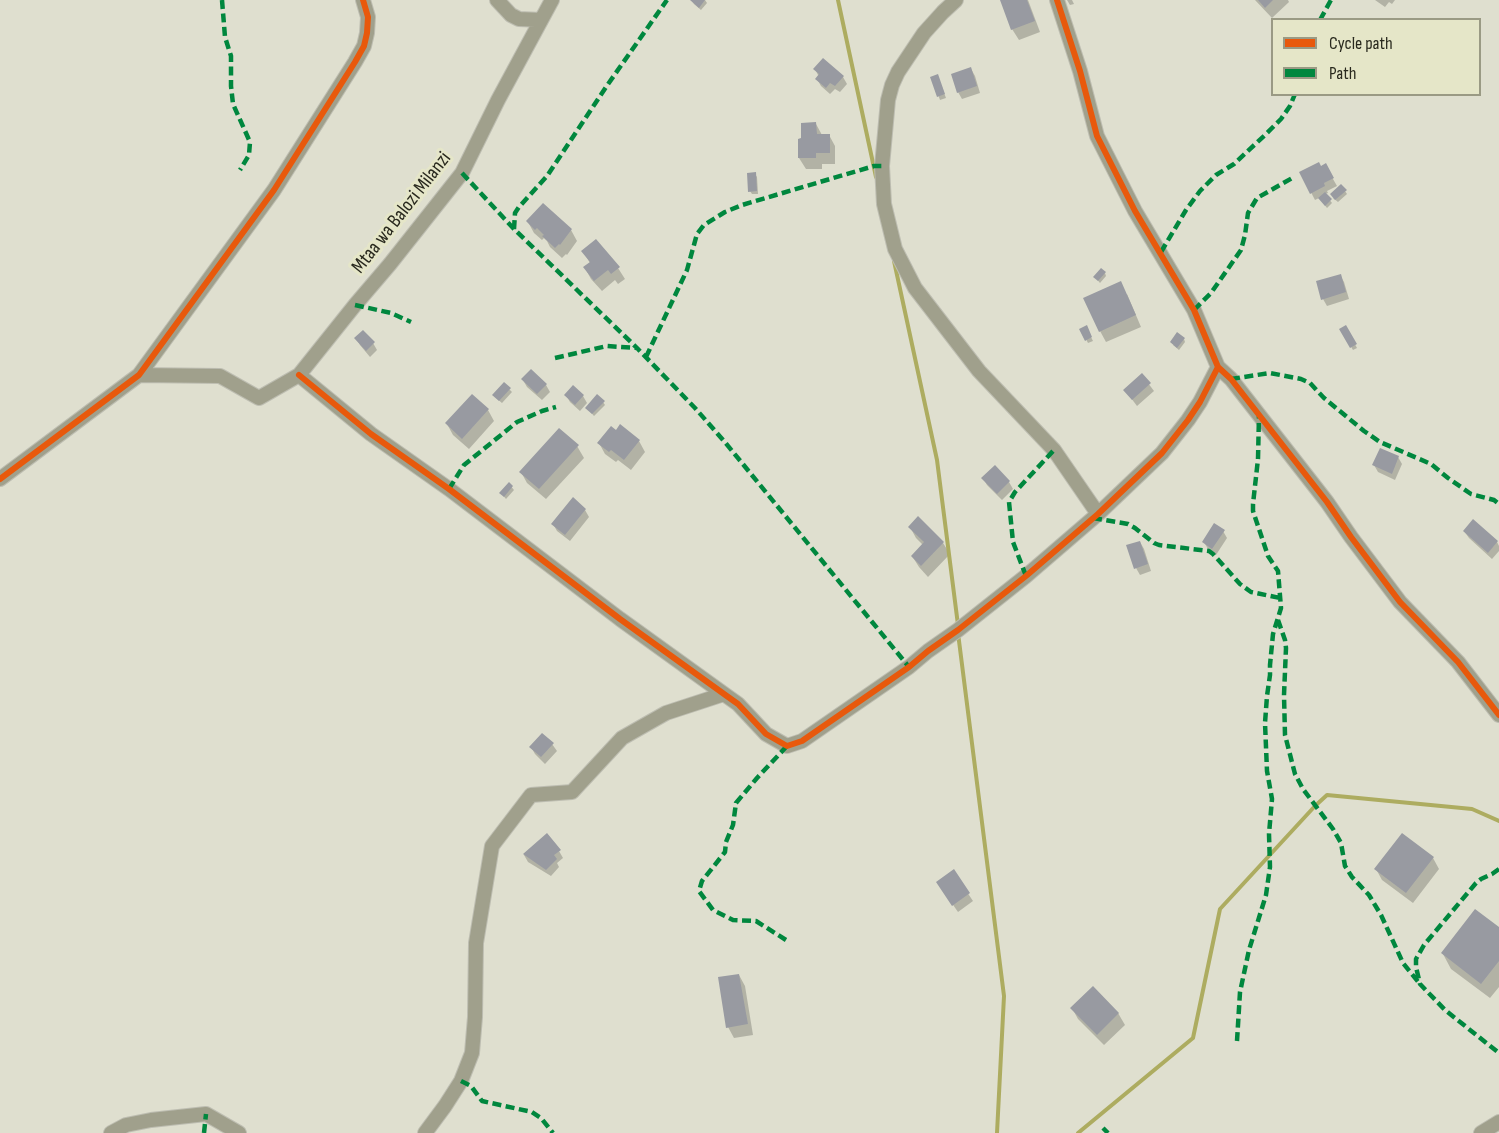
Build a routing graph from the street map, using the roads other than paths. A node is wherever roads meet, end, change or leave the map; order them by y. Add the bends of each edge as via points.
1 (363, 0) edge
2 (496, 0) edge
3 (552, 0) edge
4 (956, 0) edge
5 (1057, 0) edge
6 (541, 20) junction
7 (1218, 367) junction
8 (139, 375) junction
9 (299, 375) junction
10 (0, 479) edge
11 (1098, 514) junction
12 (724, 694) junction
13 (1499, 716) edge
14 (1499, 1122) edge
15 (111, 1133) edge
16 (239, 1133) edge
17 (425, 1133) edge
18 (1481, 1133) edge

1 - 8 street via 367,33 355,62 274,190
2 - 6 street via 519,19
3 - 6 street, Mtaa wa Balozi Milanzi
4 - 11 street via 924,33 898,72 888,100 882,166 884,204 895,249 915,288 979,371 1054,450
5 - 7 street via 1097,136 1135,211 1194,310
6 - 9 street, Mtaa wa Balozi Milanzi via 462,173
7 - 11 street via 1200,402 1162,453
7 - 13 street via 1293,458 1400,602 1458,662
8 - 9 street via 220,376 259,398
8 - 10 street
9 - 12 street via 371,434
11 - 12 street via 958,630 802,741 787,746 766,735
12 - 17 street via 666,713 622,738 572,792 531,795 492,846 476,943 472,1053 461,1081
14 - 18 street
15 - 16 street via 126,1125 206,1114

